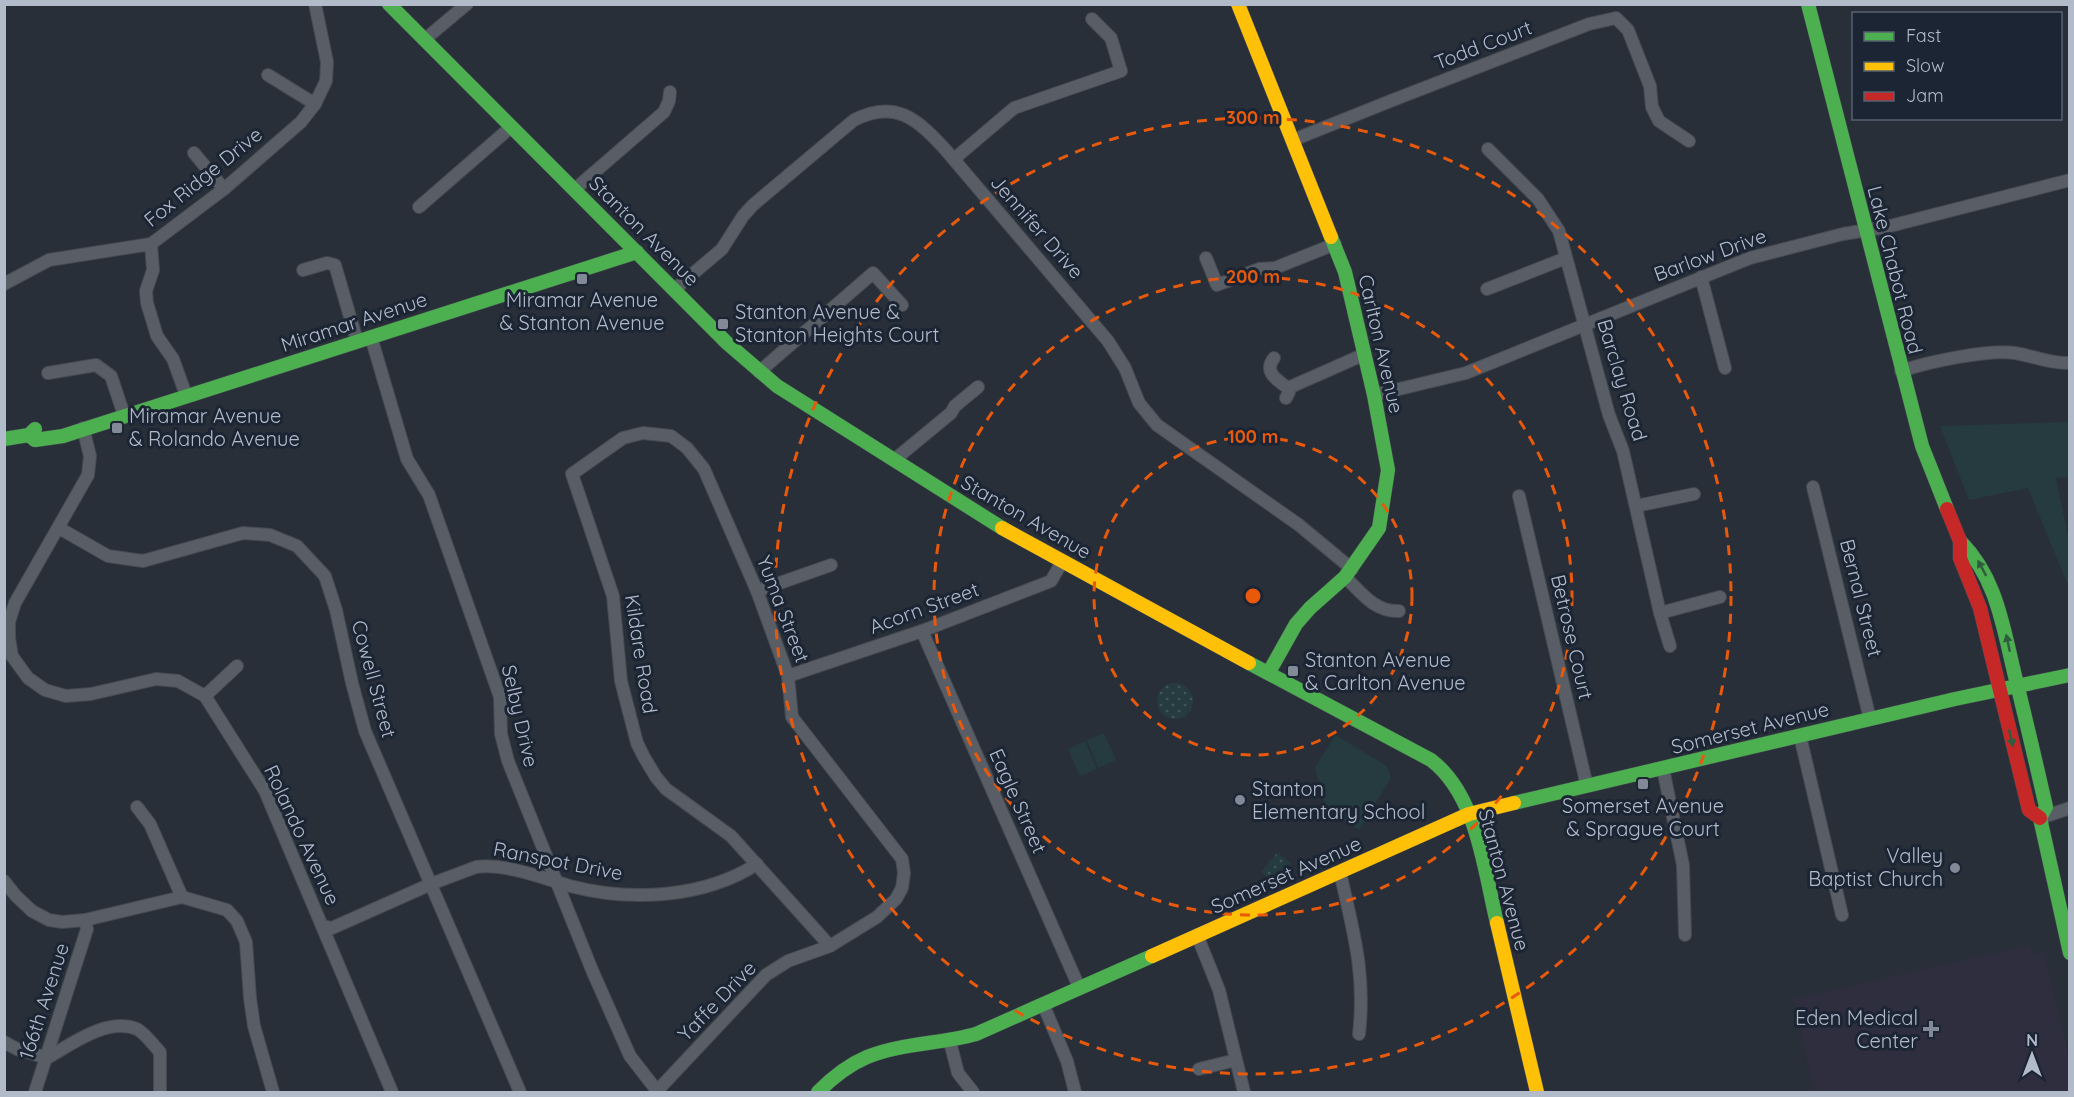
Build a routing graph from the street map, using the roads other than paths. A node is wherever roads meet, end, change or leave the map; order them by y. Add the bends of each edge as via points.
1 (315, 4) edge
2 (389, 4) edge
3 (466, 4) edge
4 (1238, 4) edge
5 (1808, 4) edge
6 (1092, 19) dead end
7 (424, 40) junction
8 (268, 75) dead end
9 (670, 92) dead end
10 (315, 104) junction
11 (511, 127) junction
12 (1293, 140) junction
13 (1689, 141) dead end
14 (1488, 149) dead end
15 (194, 153) dead end
16 (954, 159) junction
17 (2070, 180) edge
18 (224, 189) junction
19 (575, 189) junction
20 (419, 207) dead end
21 (1865, 230) junction
22 (151, 243) junction
23 (1335, 244) junction
24 (636, 252) junction
25 (1206, 258) dead end
26 (1566, 258) junction
27 (303, 270) dead end
28 (1701, 277) junction
29 (4, 284) edge
30 (1486, 289) dead end
31 (675, 290) junction
32 (902, 305) dead end
33 (1584, 325) junction
34 (371, 337) junction
35 (357, 341) junction
36 (1365, 354) junction
37 (1274, 358) dead end
38 (2070, 363) edge
39 (1725, 368) dead end
40 (1901, 371) junction
41 (759, 372) junction
42 (48, 373) dead end
43 (978, 387) dead end
44 (186, 395) junction
45 (1374, 395) junction
46 (123, 415) junction
47 (84, 428) junction
48 (4, 439) edge
49 (894, 460) junction
50 (572, 474) joint
51 (1813, 487) dead end
52 (1694, 494) dead end
53 (1519, 496) dead end
54 (1636, 506) junction
55 (59, 528) junction
56 (1960, 541) junction
57 (1062, 562) junction
58 (831, 565) dead end
59 (1349, 573) junction
60 (757, 591) junction
61 (1720, 597) dead end
62 (1399, 610) dead end
63 (1660, 613) junction
64 (922, 630) junction
65 (1670, 646) dead end
66 (237, 666) dead end
67 (1269, 672) junction
68 (2070, 675) edge
69 (788, 676) junction
70 (2018, 686) junction
71 (1999, 689) junction
72 (205, 696) junction
73 (1870, 719) junction
74 (1800, 736) junction
75 (1663, 769) junction
76 (1587, 786) junction
77 (137, 807) dead end
78 (2070, 808) edge
79 (1468, 814) junction
80 (2040, 818) junction
81 (758, 864) junction
82 (1340, 872) junction
83 (4, 881) edge
84 (556, 881) junction
85 (431, 884) junction
86 (182, 897) junction
87 (1842, 915) dead end
88 (877, 917) joint
89 (85, 920) junction
90 (322, 926) junction
91 (1197, 935) junction
92 (1685, 935) dead end
93 (830, 946) junction
94 (2070, 953) edge
95 (1079, 987) junction
96 (1043, 1004) junction
97 (1359, 1034) dead end
98 (4, 1042) edge
99 (950, 1042) junction
100 (47, 1058) junction
101 (1236, 1060) junction
102 (1199, 1069) dead end
103 (35, 1092) edge
104 (159, 1092) edge
105 (273, 1092) edge
106 (392, 1092) edge
107 (520, 1092) edge
108 (657, 1092) edge
109 (818, 1092) edge
110 (973, 1092) edge
111 (1076, 1092) edge
112 (1244, 1092) edge
113 (1537, 1092) edge

1 - 10 street, Fox Ridge Drive via 327,69
2 - 7 street, Stanton Avenue
3 - 7 street
4 - 12 street, Carlton Avenue
5 - 21 street, Lake Chabot Road
6 - 16 street via 1111,38 1121,71 1014,108
7 - 11 street, Stanton Avenue
8 - 10 street
9 - 19 street via 664,112
10 - 18 street, Fox Ridge Drive via 301,122
11 - 19 street, Stanton Avenue
11 - 20 street
12 - 13 street, Todd Court via 1589,24 1616,18 1628,30 1659,121
12 - 23 street, Carlton Avenue
14 - 26 street, Barclay Road via 1538,199 1559,231
15 - 18 street
16 - 31 street, Jennifer Drive via 924,126 910,117 888,112 863,115 753,205 722,249
16 - 59 street, Jennifer Drive via 1108,340 1125,368 1138,403 1157,425 1299,525
17 - 21 street, Barlow Drive
18 - 22 street, Fox Ridge Drive
19 - 24 street, Stanton Avenue
21 - 28 street, Barlow Drive via 1750,258
21 - 40 street, Lake Chabot Road
22 - 29 street, Fox Ridge Drive via 49,261
22 - 44 street via 153,270 146,291 147,303 157,336
23 - 25 street via 1217,285
23 - 36 street, Carlton Avenue
24 - 31 street, Stanton Avenue
24 - 34 street, Miramar Avenue
26 - 30 street
26 - 33 street, Barclay Road
27 - 35 street via 327,263 334,265
28 - 33 street, Barlow Drive
28 - 39 street
31 - 41 street, Stanton Avenue
32 - 41 street via 873,273
33 - 45 street, Barlow Drive via 1466,374
33 - 54 street, Barclay Road
34 - 35 street, Miramar Avenue
34 - 84 street, Selby Drive via 407,459 429,495 500,697 506,755
35 - 44 street, Miramar Avenue
36 - 37 street via 1287,393 1269,370
36 - 45 street, Carlton Avenue
38 - 40 street via 2054,364 2003,353
40 - 56 street, Lake Chabot Road via 1922,446
41 - 49 street, Stanton Avenue
42 - 46 street via 96,366 111,376
43 - 49 street
44 - 46 street, Miramar Avenue
45 - 59 street, Carlton Avenue via 1388,470 1379,528
46 - 47 street, Miramar Avenue
47 - 48 street, Miramar Avenue via 35,440 29,435
47 - 55 street, Rolando Avenue via 90,456 88,475
49 - 57 street, Stanton Avenue
50 - 60 street, Yuma Street via 623,438 643,433 672,436 704,469
50 - 81 street, Kildare Road via 613,596 621,681 637,743 666,789 731,836
51 - 73 street, Bernal Street
52 - 54 street
53 - 76 street, Betrose Court
54 - 63 street, Barclay Road
55 - 72 street, Rolando Avenue via 15,603 9,622 12,656 28,678 45,690 66,696 156,679 178,681
55 - 85 street, Cowell Street via 108,556 143,561 243,533 270,535 297,546 325,576 365,731
70 -> 56 street, Lake Chabot Road via 1997,601 1973,552
56 - 71 street, Lake Chabot Road via 1960,558 1980,608
57 - 64 street, Acorn Street via 1051,581
57 - 67 street, Stanton Avenue
58 - 60 street
59 - 62 street, Jennifer Drive via 1375,606
59 - 67 street, Carlton Avenue via 1296,624
60 - 69 street, Yuma Street
61 - 63 street
63 - 65 street, Barclay Road
64 - 69 street, Acorn Street
64 - 95 street, Eagle Street
66 - 72 street
67 - 79 street, Stanton Avenue via 1441,766
68 - 70 street, Somerset Avenue
69 - 88 street, Yuma Street via 792,717 902,859 902,888
70 - 71 street, Somerset Avenue
70 - 80 street, Lake Chabot Road via 2046,807
71 - 73 street, Somerset Avenue
71 -> 80 street, Lake Chabot Road via 2029,810
72 - 90 street, Rolando Avenue via 265,790
73 - 74 street, Somerset Avenue
74 - 75 street, Somerset Avenue
74 - 87 street
75 - 76 street, Somerset Avenue
75 - 92 street via 1683,865
76 - 79 street, Somerset Avenue
77 - 86 street via 150,824
78 - 80 street
79 - 82 street, Somerset Avenue
79 - 113 street, Stanton Avenue
80 - 94 street, Lake Chabot Road
81 - 84 street, Ranspot Drive via 705,886 652,895 591,890
81 - 93 street, Kildare Road
82 - 91 street, Somerset Avenue
82 - 97 street via 1361,977
83 - 89 street via 32,911 49,920
84 - 85 street, Ranspot Drive via 483,866
84 - 108 street, Selby Drive via 630,1056
85 - 90 street, Ranspot Drive via 332,927
85 - 107 street, Cowell Street
86 - 89 street
86 - 105 street via 227,910 243,931 254,1026
88 - 93 street, Yaffe Drive
89 - 100 street, 166th Avenue via 87,929
90 - 106 street, Rolando Avenue
91 - 95 street, Somerset Avenue
91 - 101 street via 1219,990
93 - 108 street, Yaffe Drive via 788,961 766,975
95 - 96 street, Somerset Avenue
96 - 99 street, Somerset Avenue
96 - 111 street
98 - 100 street
99 - 109 street, Somerset Avenue via 874,1054 844,1069
99 - 110 street via 958,1073
100 - 103 street, 166th Avenue
100 - 104 street via 113,1026 139,1030 160,1052
101 - 102 street
101 - 112 street

